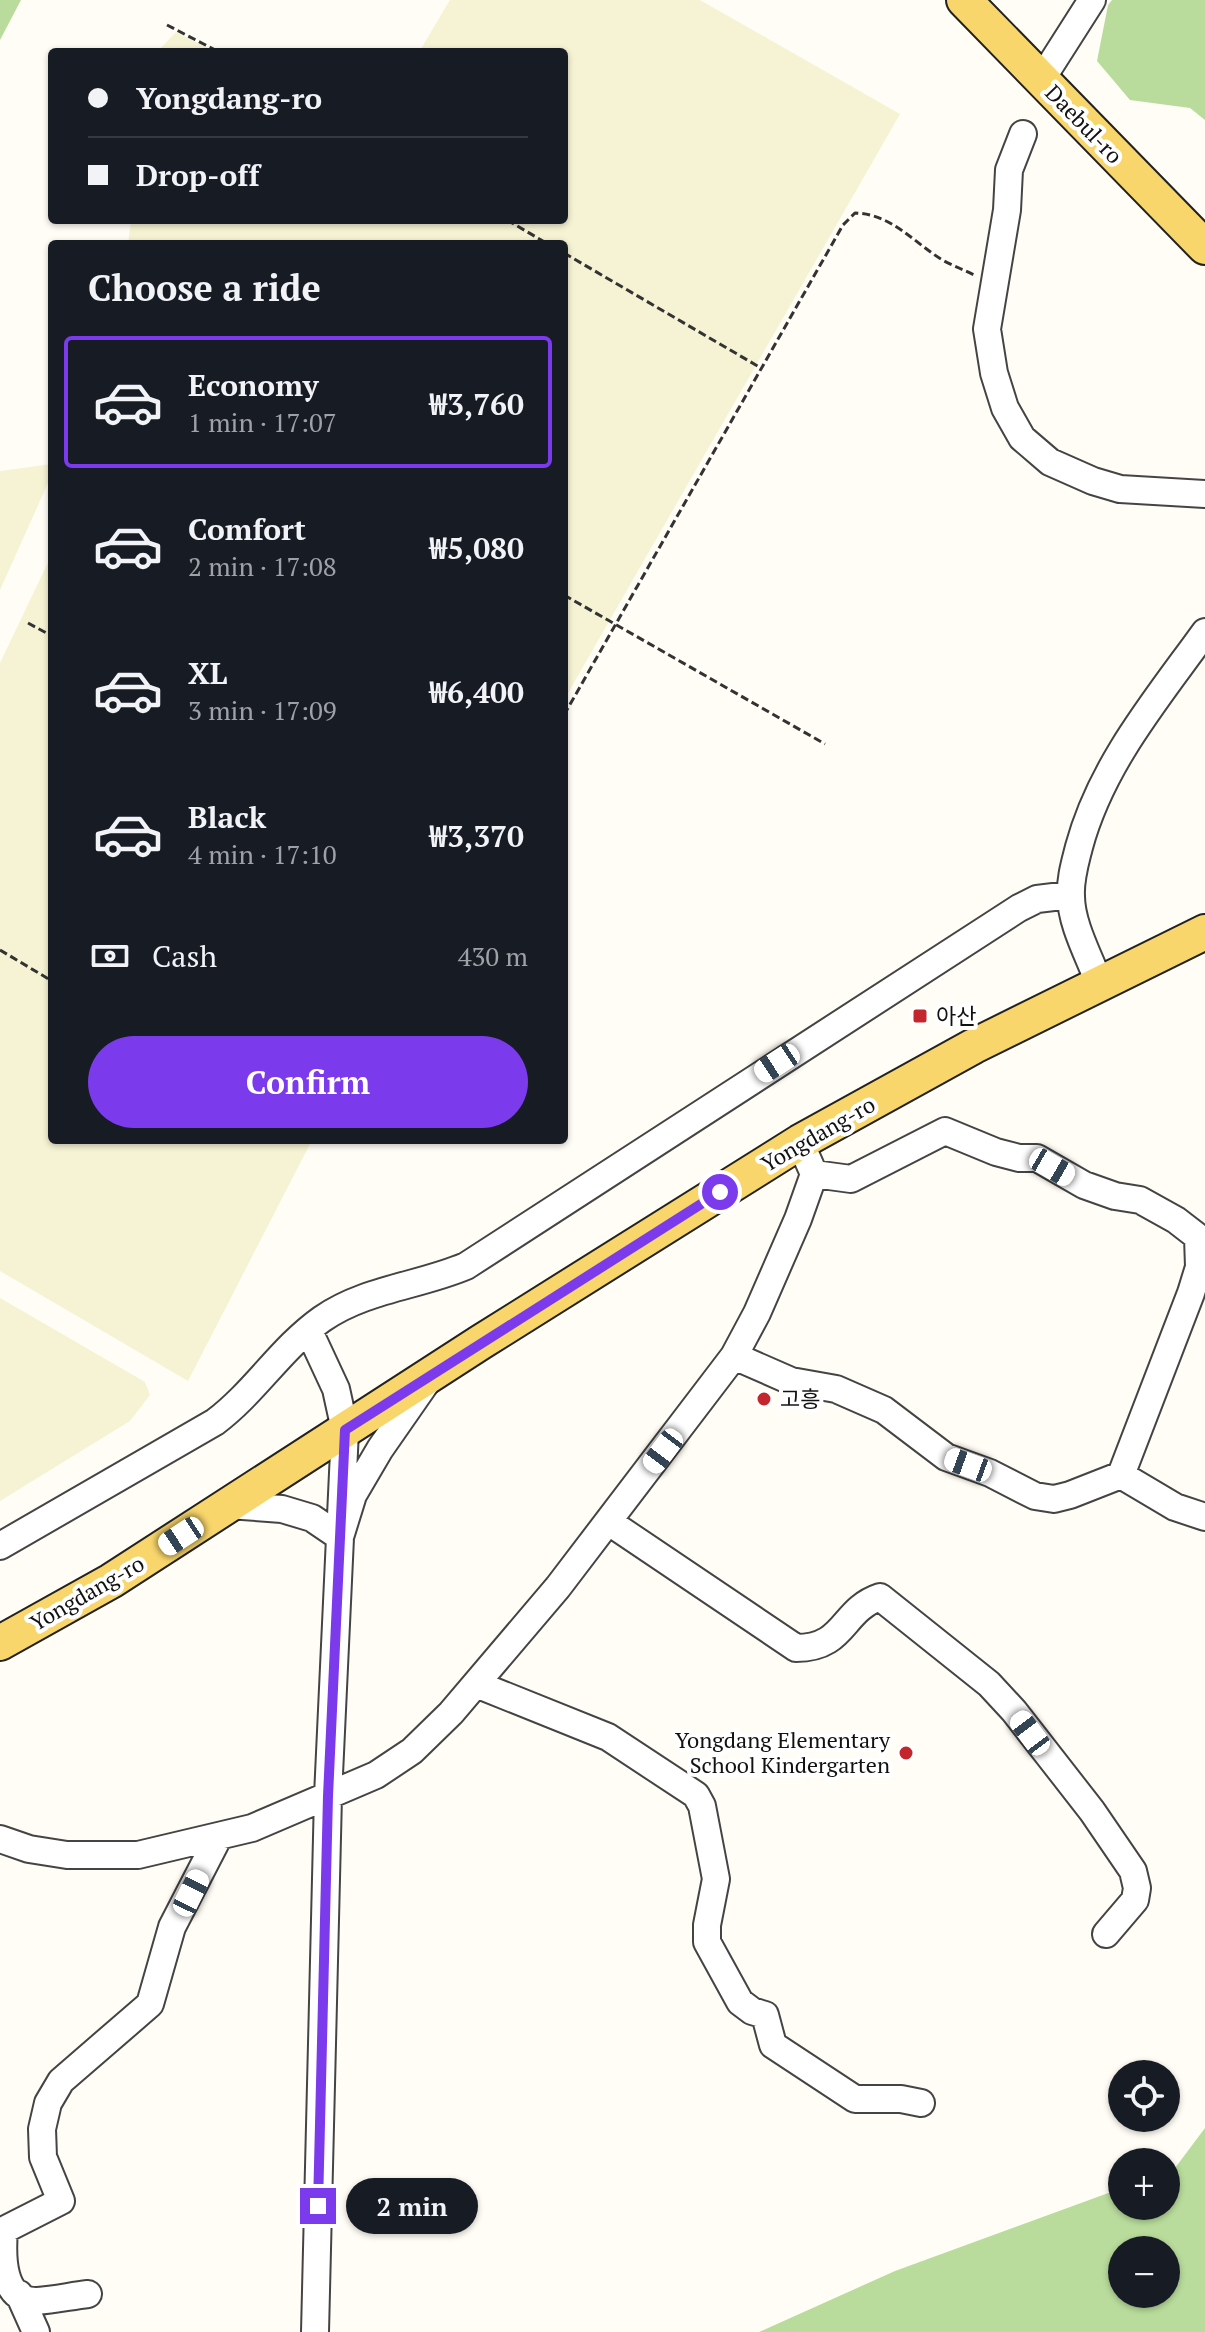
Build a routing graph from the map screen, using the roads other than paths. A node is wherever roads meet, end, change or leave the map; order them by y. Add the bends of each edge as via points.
1 (964, 0) edge
2 (1092, 0) edge
3 (1041, 80) junction
4 (1023, 134) dead end
5 (1205, 247) edge
6 (1205, 494) edge
7 (1205, 632) edge
8 (1070, 895) junction
9 (1205, 932) edge
10 (1099, 983) junction
11 (800, 1142) junction
12 (814, 1174) junction
13 (309, 1331) junction
14 (734, 1356) junction
15 (432, 1374) junction
16 (345, 1430) junction
17 (1121, 1475) junction
18 (228, 1505) junction
19 (1205, 1517) edge
20 (609, 1522) junction
21 (340, 1537) junction
22 (0, 1546) edge
23 (0, 1643) edge
24 (476, 1684) junction
25 (328, 1796) junction
26 (219, 1836) junction
27 (0, 1839) edge
28 (1106, 1934) dead end
29 (921, 2103) dead end
30 (19, 2294) junction
31 (88, 2294) dead end
32 (36, 2332) edge
33 (315, 2332) edge

1 - 3 main road, Daebul-ro
2 - 3 street
3 - 5 main road, Daebul-ro
4 - 6 street via 1009,170 987,329 1005,408 1022,438 1050,462 1093,481 1120,489
7 - 8 street via 1104,778 1085,825
8 - 10 street
8 - 13 street via 1037,899 1019,908 466,1266 354,1301
9 - 10 main road, Yongdang-ro
10 - 11 main road, Yongdang-ro
11 - 12 street
11 - 15 main road, Yongdang-ro
12 - 14 street
12 - 17 street via 851,1179 945,1131 996,1152 1037,1158 1084,1185 1140,1200 1198,1237 1199,1267 1191,1293
13 - 16 street via 336,1389
13 - 22 street via 215,1422
14 - 17 street via 791,1381 836,1389 884,1410 946,1457 1035,1496 1054,1499
14 - 20 street
15 - 16 main road, Yongdang-ro
15 - 21 street via 353,1495
16 - 18 main road, Yongdang-ro
16 - 21 street
17 - 19 street via 1175,1507
18 - 21 street via 282,1509 312,1518
18 - 23 main road, Yongdang-ro via 111,1581
20 - 24 street
20 - 28 street via 796,1648 827,1643 866,1601 880,1597 989,1684 1092,1811 1133,1871 1135,1900
21 - 25 street
24 - 25 street via 412,1751 376,1775
24 - 29 street via 608,1737 696,1795 716,1879 707,1942 740,2002 765,2015 773,2045 855,2099
25 - 26 street
25 - 33 street
26 - 27 street via 138,1855 67,1855
26 - 30 street via 172,1927 150,2004 61,2081 48,2103 43,2157 61,2201 4,2230 2,2257 10,2287
30 - 31 street via 33,2301
30 - 32 street

